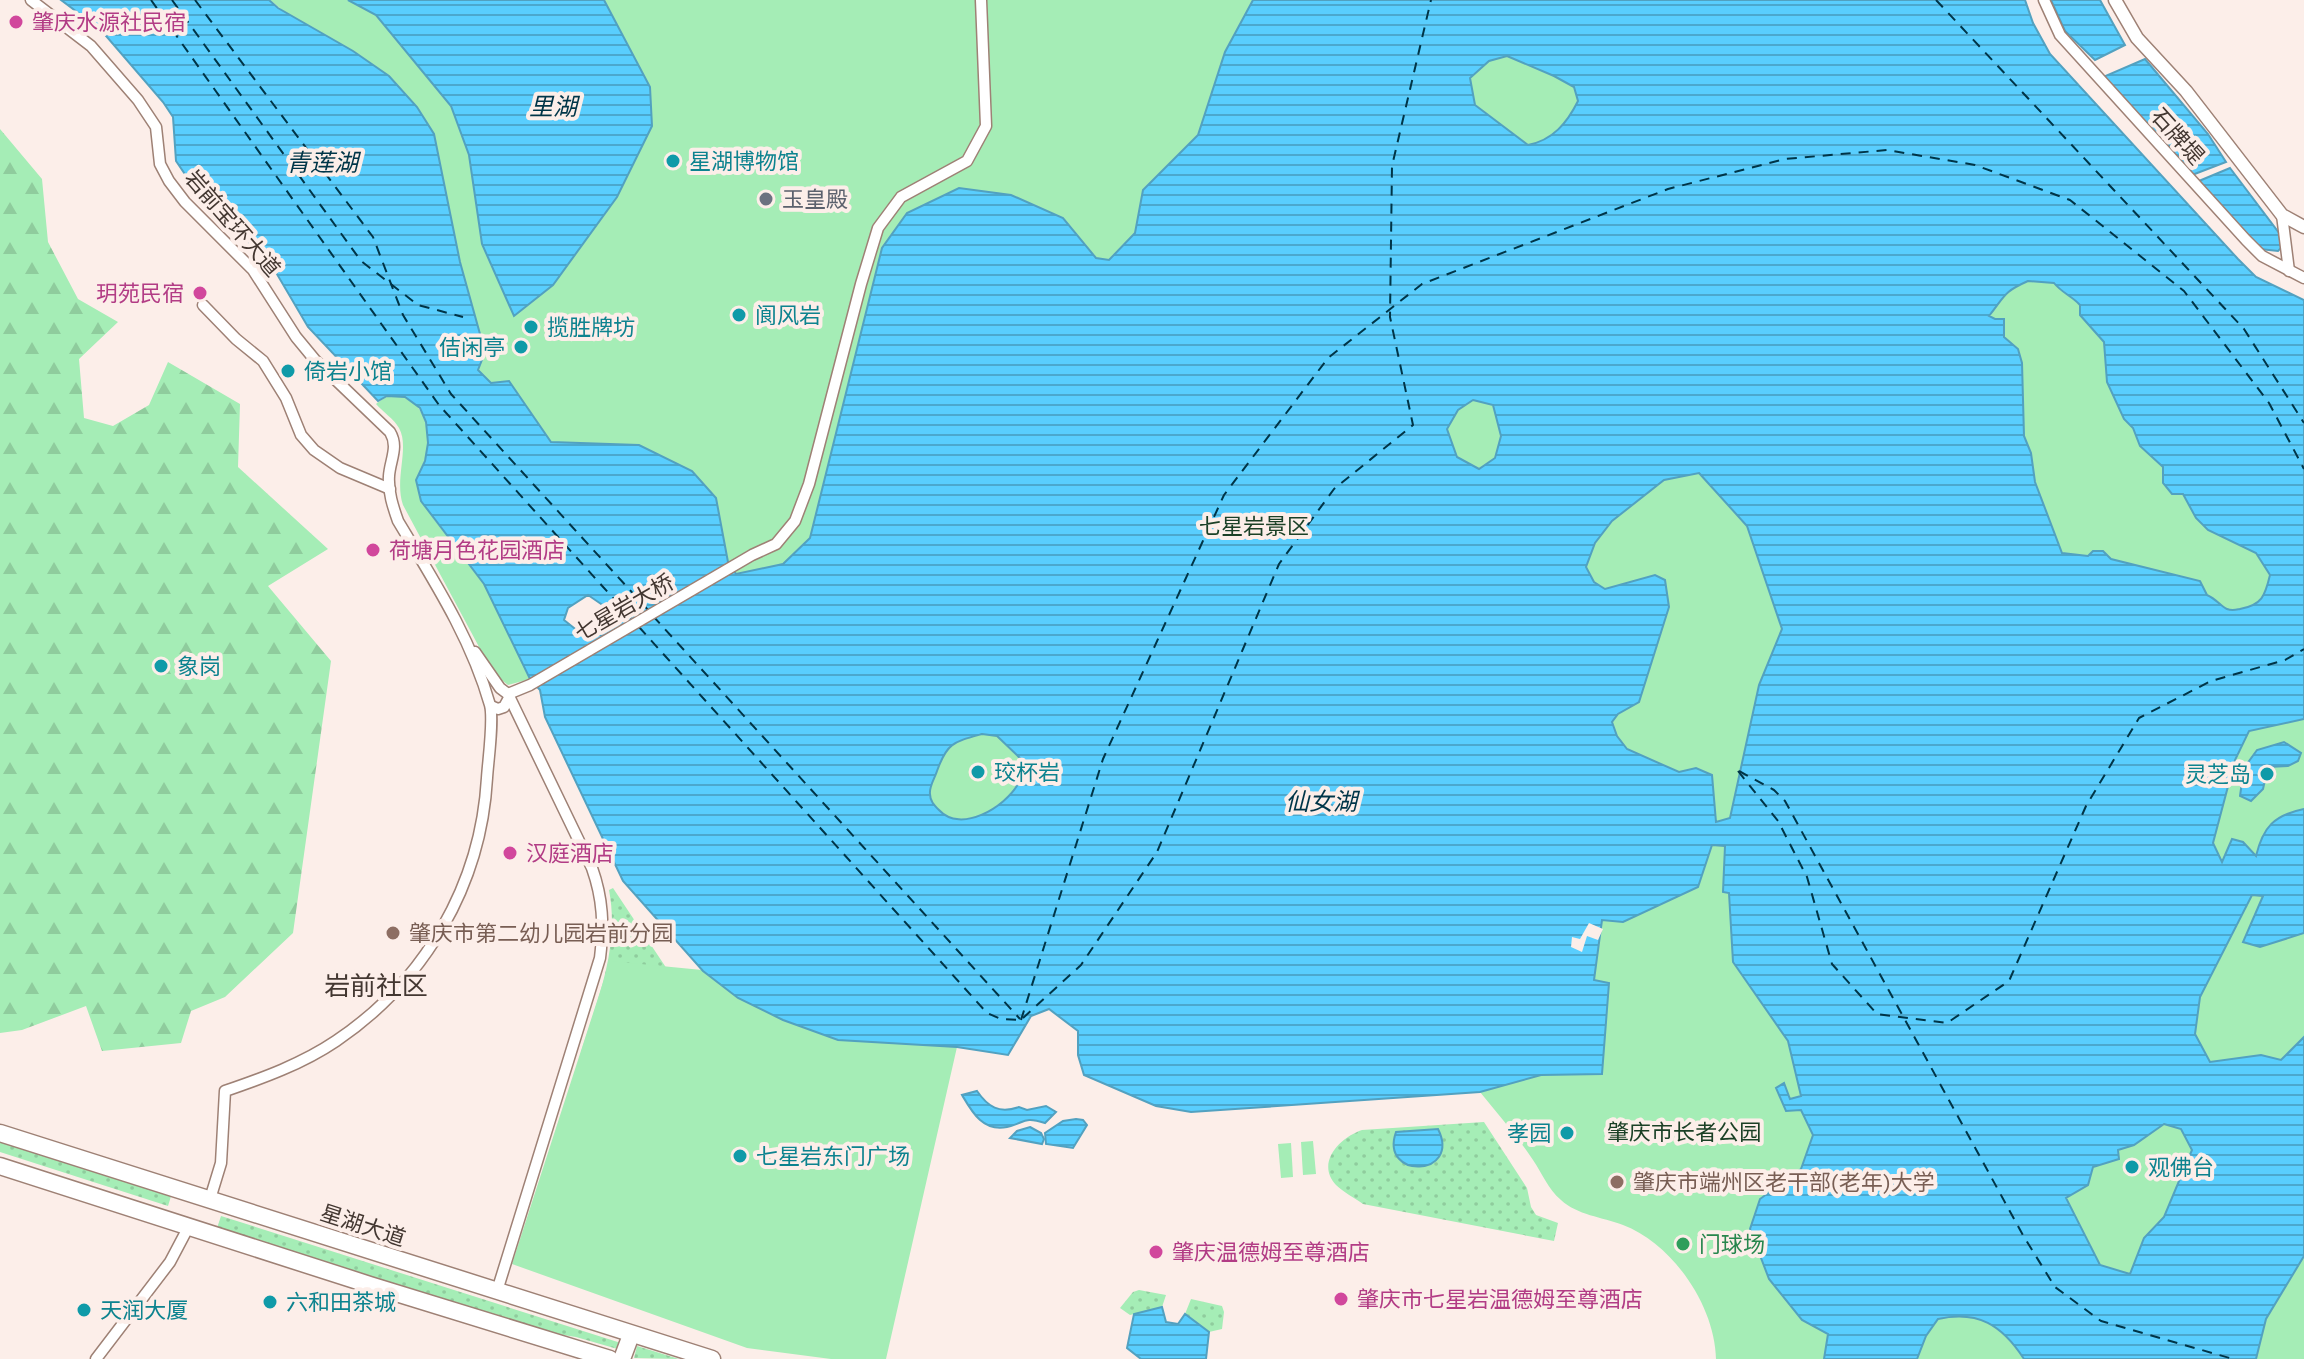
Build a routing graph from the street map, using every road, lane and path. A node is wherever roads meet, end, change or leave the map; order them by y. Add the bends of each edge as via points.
1 (31, 0) edge
2 (981, 0) edge
3 (2044, 0) edge
4 (2115, 0) edge
5 (2282, 215) junction
6 (2304, 227) edge
7 (2289, 271) junction
8 (2304, 278) edge
9 (203, 305) dead end
10 (390, 489) junction
11 (467, 640) junction
12 (506, 693) junction
13 (489, 703) junction
14 (0, 1133) edge
15 (0, 1166) edge
16 (210, 1199) junction
17 (189, 1226) junction
18 (497, 1291) junction
19 (631, 1335) junction
20 (96, 1359) edge
21 (610, 1359) edge
22 (622, 1359) edge
23 (712, 1359) edge

1 - 10 street, 岩前宝环大道 via 85,40 138,100 156,127 160,164 185,202 253,270 315,360 390,432 395,446
2 - 12 street, 七星岩大桥 via 986,126 967,161 901,197 878,228 795,521 776,544 530,685
3 - 7 street, 石牌堤 via 2060,35 2079,58 2246,240
4 - 5 street via 2137,38 2186,91
5 - 6 street
5 - 7 street
7 - 8 street, 石牌堤
9 - 10 street via 263,361 314,450 340,468
10 - 11 street via 398,521
11 - 12 street
11 - 13 street
12 - 13 street via 491,691
12 - 13 street, 七星岩大桥 via 504,707
12 - 18 street via 592,868 602,901 603,935 592,986
13 - 16 street via 486,801 479,840 449,918 414,970 370,1016 297,1063 225,1091 221,1163
14 - 16 main road, 星湖大道
15 - 17 main road
16 - 18 main road, 星湖大道
17 - 20 street via 170,1262
17 - 21 main road
18 - 19 main road, 星湖大道
19 - 22 main road
19 - 23 main road, 星湖大道

